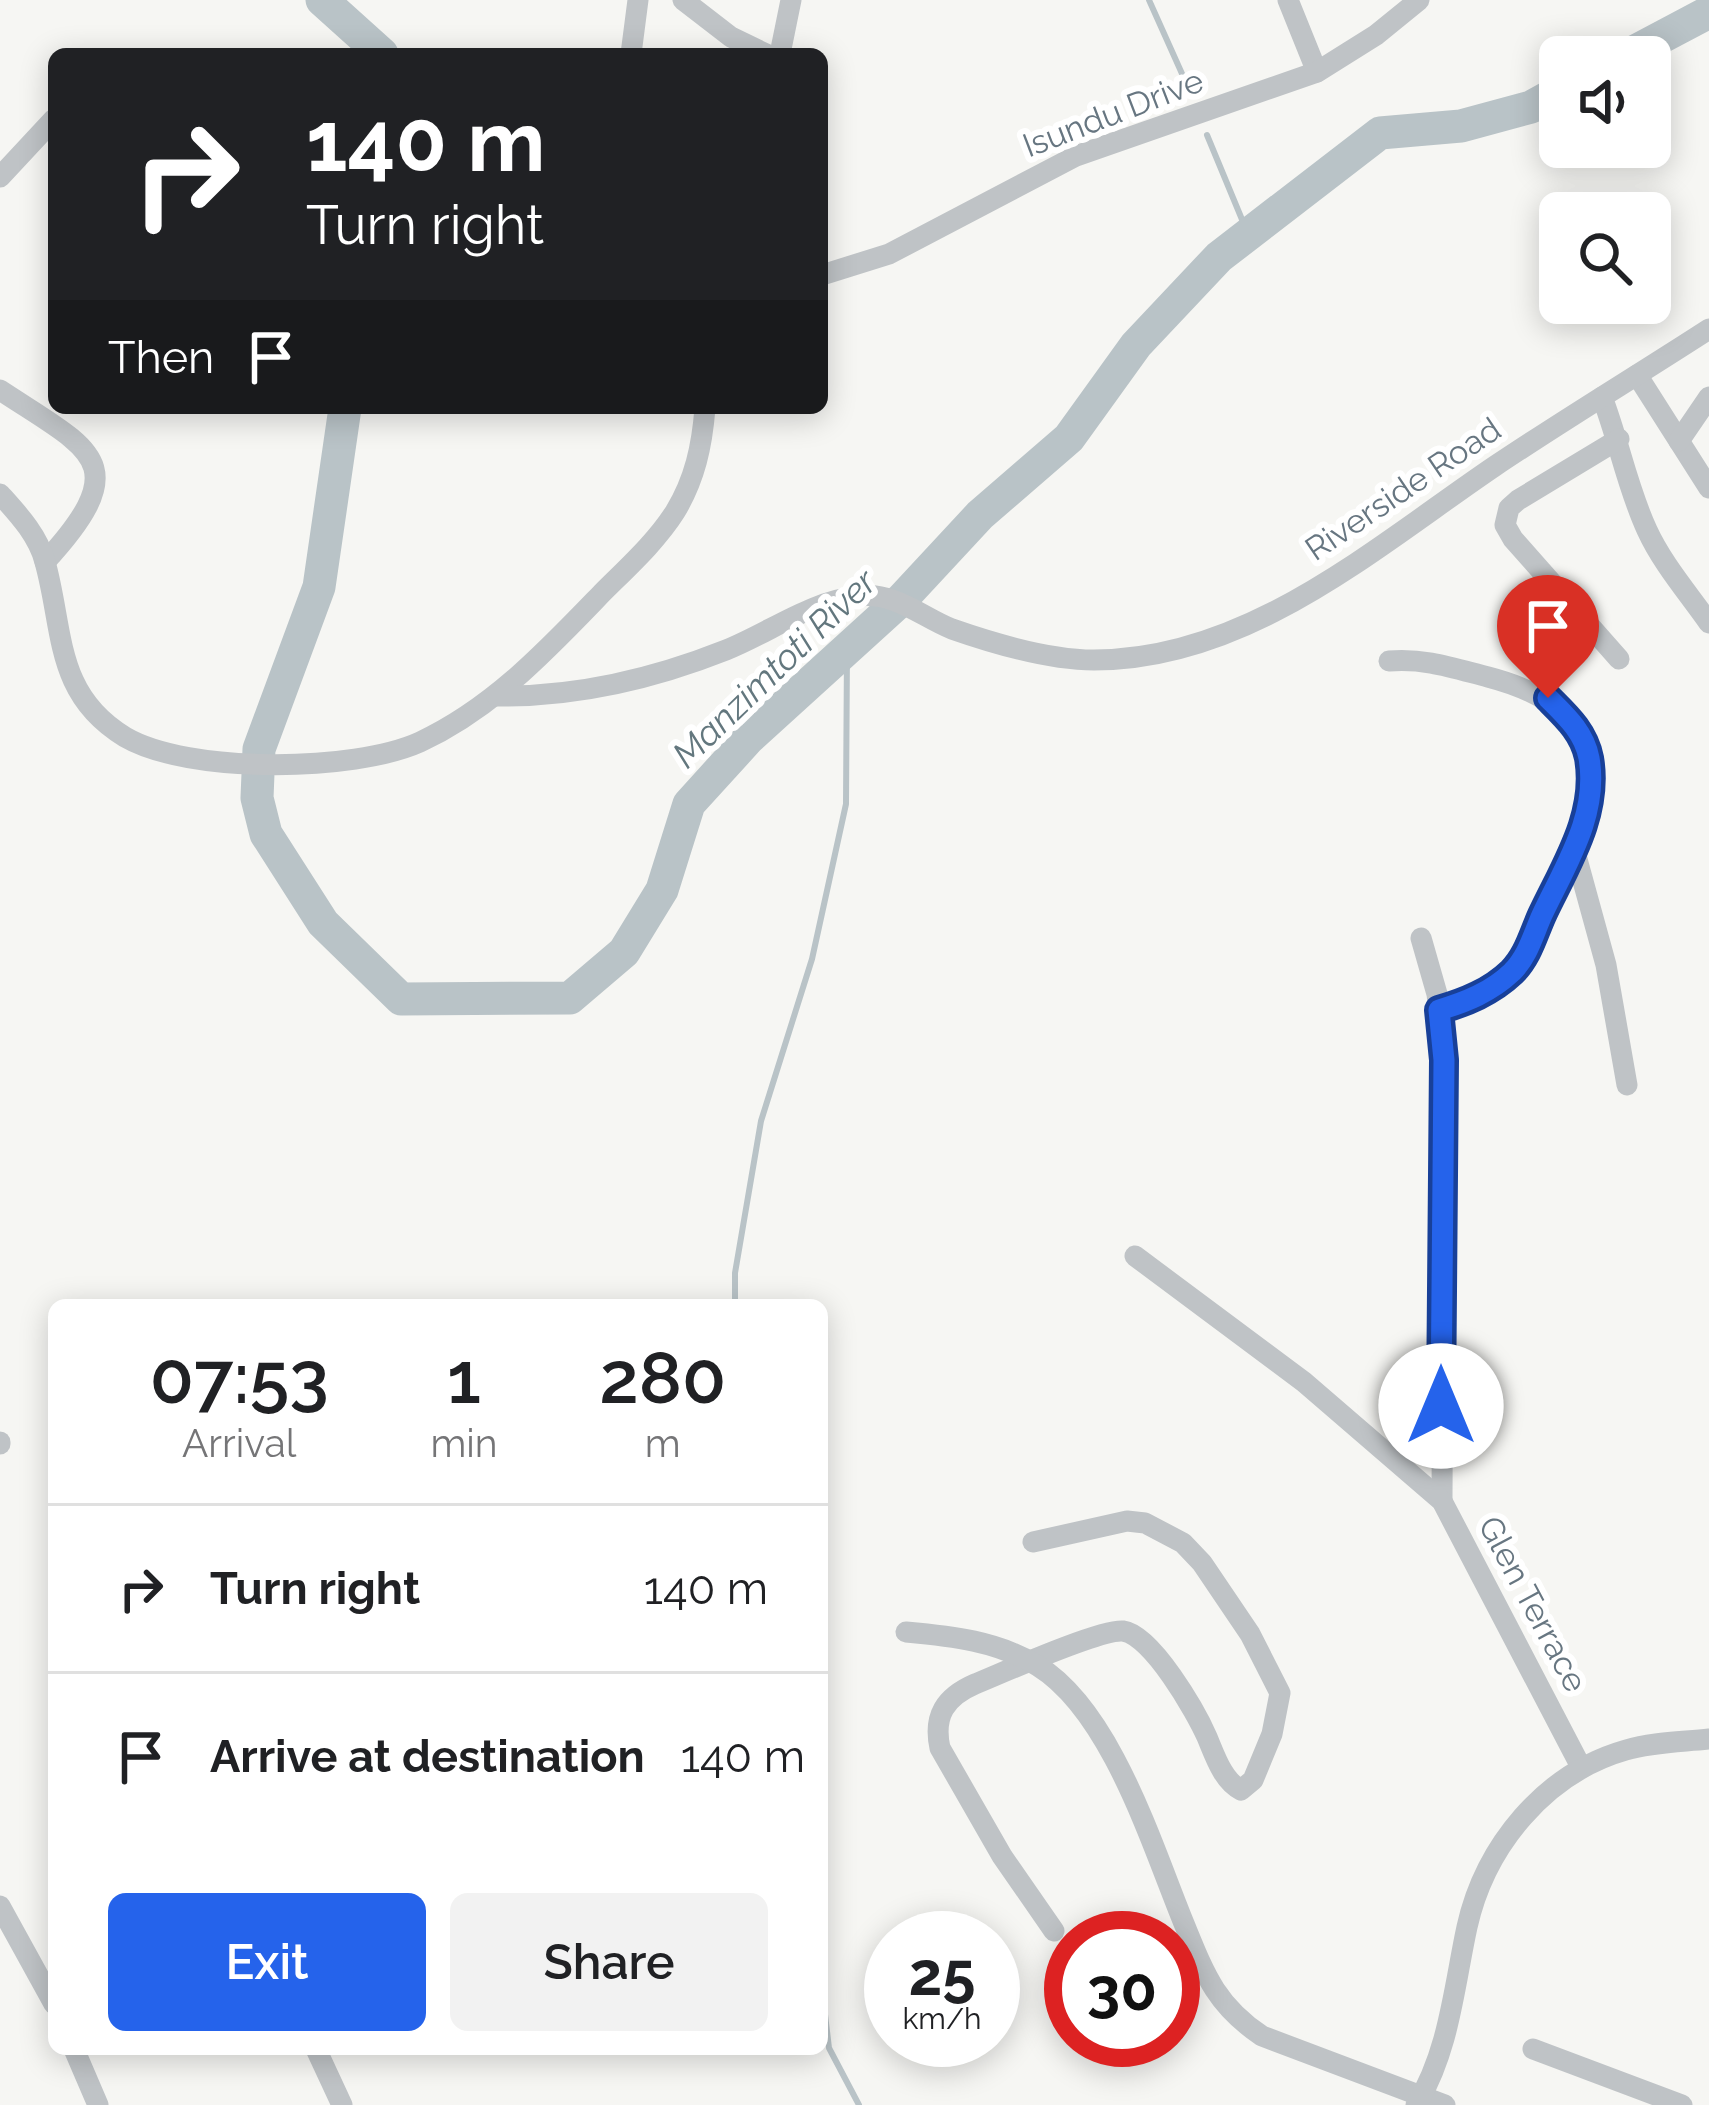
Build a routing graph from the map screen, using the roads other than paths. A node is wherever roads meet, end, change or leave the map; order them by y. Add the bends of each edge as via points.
1 (638, 0) edge
2 (683, 0) edge
3 (791, 0) edge
4 (1288, 0) edge
5 (1419, 0) edge
6 (632, 48) edge
7 (753, 48) edge
8 (781, 48) edge
9 (1317, 72) junction
10 (48, 125) edge
11 (0, 177) edge
12 (828, 273) edge
13 (1709, 329) edge
14 (1637, 375) junction
15 (0, 390) edge
16 (1602, 397) junction
17 (1709, 397) edge
18 (705, 414) edge
19 (1619, 439) junction
20 (1679, 441) junction
21 (1709, 488) edge
22 (0, 494) edge
23 (45, 562) junction
24 (1709, 623) edge
25 (1619, 659) dead end
26 (1389, 661) dead end
27 (497, 697) junction
28 (1575, 852) junction
29 (1421, 938) dead end
30 (1439, 1010) junction
31 (1627, 1085) dead end
32 (1135, 1256) dead end
33 (1442, 1501) junction
34 (1033, 1541) dead end
35 (905, 1632) dead end
36 (1034, 1663) junction
37 (1709, 1739) edge
38 (1581, 1767) junction
39 (0, 1906) edge
40 (1044, 1916) edge
41 (48, 1993) edge
42 (1533, 2049) dead end
43 (77, 2055) edge
44 (319, 2055) edge
45 (1419, 2101) edge
46 (98, 2105) edge
47 (342, 2105) edge
48 (1445, 2105) edge
49 (1682, 2105) edge

1 - 6 street
2 - 7 street
3 - 8 street
4 - 9 street
5 - 9 street, Isundu Drive
9 - 12 street, Isundu Drive via 1076,157 889,254
10 - 11 street
13 - 14 street, Riverside Road
14 - 16 street, Riverside Road
14 - 20 street
15 - 23 street via 85,446 95,463 88,508
16 - 19 street
16 - 27 street, Riverside Road via 1338,578 1162,655 1088,660 1007,646 878,595 856,596 654,676
17 - 20 street
18 - 27 street via 702,447 674,514
19 - 24 street via 1650,537
19 - 25 street via 1518,500 1505,525
20 - 21 street
22 - 23 street
23 - 27 street via 68,674 122,735 156,752 322,763 375,755 415,744
26 - 28 street via 1439,662 1524,686 1565,715 1590,761
28 - 30 street via 1513,971 1470,1001
28 - 31 street
29 - 30 street
30 - 33 street
32 - 33 street, Glen Terrace via 1304,1382
33 - 38 street, Glen Terrace
34 - 36 street via 1127,1521 1183,1543 1250,1634 1276,1680 1279,1709 1253,1780 1236,1789 1195,1709 1132,1634 1102,1634
35 - 36 street via 955,1636
36 - 40 street via 960,1692 945,1704 936,1729 959,1786
36 - 45 street via 1079,1700 1100,1730 1220,2001 1262,2036
37 - 38 street via 1655,1743
38 - 45 street via 1529,1807 1484,1877 1438,2059
39 - 41 street
42 - 49 street
43 - 46 street
44 - 47 street
45 - 48 street

